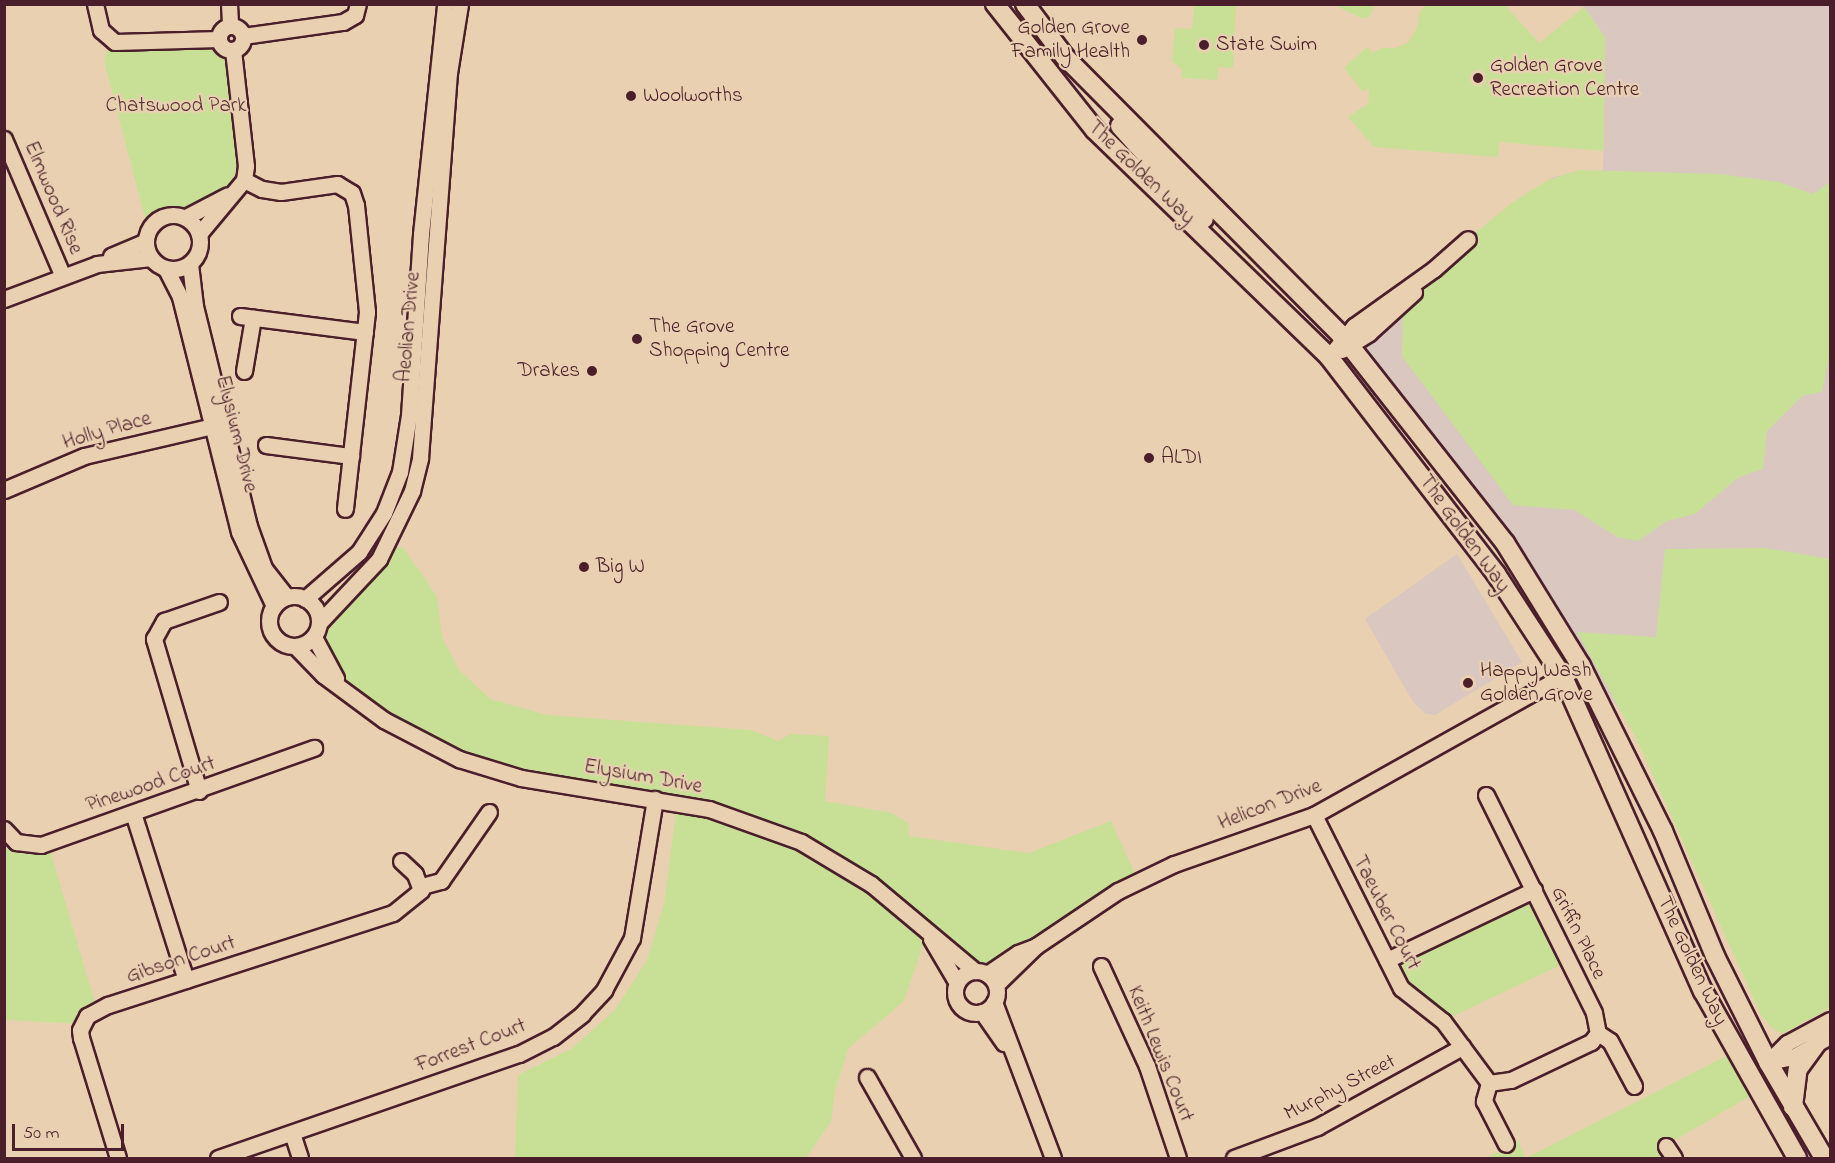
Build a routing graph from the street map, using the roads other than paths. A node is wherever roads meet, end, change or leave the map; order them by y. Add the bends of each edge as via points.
1 (95, 4) edge
2 (229, 4) edge
3 (358, 4) edge
4 (445, 4) edge
5 (460, 4) edge
6 (995, 4) edge
7 (1025, 4) edge
8 (230, 25) junction
9 (243, 36) junction
10 (219, 39) junction
11 (233, 50) junction
12 (1065, 57) junction
13 (4, 139) edge
14 (241, 185) junction
15 (186, 218) junction
16 (1238, 233) junction
17 (199, 234) junction
18 (1468, 238) dead end
19 (146, 241) junction
20 (1222, 252) junction
21 (151, 258) junction
22 (98, 264) junction
23 (190, 264) junction
24 (166, 269) junction
25 (62, 274) junction
26 (4, 298) edge
27 (365, 332) junction
28 (1346, 342) junction
29 (1329, 357) junction
30 (243, 371) dead end
31 (219, 424) junction
32 (266, 445) dead end
33 (351, 456) junction
34 (4, 490) edge
35 (345, 508) dead end
36 (305, 599) junction
37 (219, 602) dead end
38 (280, 602) junction
39 (316, 630) junction
40 (296, 647) junction
41 (1581, 666) junction
42 (1563, 677) junction
43 (341, 686) junction
44 (314, 748) dead end
45 (199, 791) junction
46 (1486, 795) dead end
47 (656, 799) junction
48 (489, 812) dead end
49 (133, 813) junction
50 (1314, 815) junction
51 (4, 829) edge
52 (401, 861) dead end
53 (422, 886) junction
54 (1534, 890) junction
55 (927, 933) junction
56 (1387, 960) junction
57 (1101, 966) dead end
58 (986, 977) junction
59 (186, 980) junction
60 (957, 983) junction
61 (988, 1007) junction
62 (1830, 1020) edge
63 (1598, 1033) junction
64 (1823, 1040) edge
65 (1462, 1047) junction
66 (1739, 1060) junction
67 (1768, 1062) junction
68 (867, 1077) dead end
69 (1485, 1078) junction
70 (1634, 1086) dead end
71 (1793, 1107) junction
72 (1771, 1114) junction
73 (292, 1133) junction
74 (1506, 1144) dead end
75 (118, 1158) edge
76 (218, 1158) edge
77 (300, 1158) edge
78 (913, 1158) edge
79 (1053, 1158) edge
80 (1178, 1158) edge
81 (1234, 1158) edge
82 (1797, 1158) edge
83 (1824, 1158) edge

1 - 10 street via 101,30 115,42
2 - 8 street
3 - 9 street via 355,15 343,22
4 - 36 street, Aeolian Drive via 402,464 384,513 359,552
5 - 39 street, Aeolian Drive via 449,73 420,458 412,491 379,559
6 - 20 main road, The Golden Way via 1078,112
7 - 12 main road, The Golden Way
8 - 9 street via 239,28
8 - 10 street via 222,30
9 - 11 street via 243,42
10 - 11 street via 223,46
11 - 14 street via 246,166
12 - 16 main road, The Golden Way
12 - 20 main road via 1139,151 1206,220
13 - 25 street, Elmwood Rise
14 - 15 street
14 - 17 street
14 - 27 street via 281,192 337,184 352,193 367,312
15 - 17 street
15 - 19 street via 174,214 158,219
16 - 20 main road
16 - 28 main road, The Golden Way
17 - 23 street via 200,248
18 - 28 street
19 - 21 street
19 - 22 street
20 - 29 main road, The Golden Way
21 - 22 street
21 - 24 street
22 - 25 street
23 - 24 street
23 - 31 street, Elysium Drive
24 - 31 street, Elysium Drive via 180,297
25 - 26 street
27 - 30 street via 246,317
27 - 33 street
28 - 29 street
28 - 41 main road, The Golden Way via 1505,543
29 - 42 main road, The Golden Way via 1496,574
31 - 34 street, Holly Place via 84,456
31 - 38 street, Elysium Drive via 249,526
32 - 33 street
33 - 35 street
36 - 38 street
36 - 39 street via 313,604
37 - 45 street via 164,621 154,639
38 - 40 street via 269,620 270,630 284,645
39 - 40 street
39 - 43 street, Elysium Drive
40 - 43 street, Elysium Drive via 323,675
41 - 42 street, Helicon Drive
41 - 67 main road, The Golden Way via 1663,831 1715,956
42 - 50 street, Helicon Drive
42 - 66 main road, The Golden Way via 1703,991
43 - 47 street, Elysium Drive via 400,730 459,759 521,778
44 - 45 street, Pinewood Court
45 - 49 street, Pinewood Court
46 - 54 street, Griffin Place
47 - 55 street, Elysium Drive via 731,815 801,842 871,884
47 - 73 street, Forrest Court via 632,938 603,990 582,1014 553,1037 519,1054
48 - 53 street, Gibson Court via 441,881
49 - 51 street, Pinewood Court via 33,846 16,842
49 - 59 street
50 - 56 street, Taeuber Court
50 - 58 street, Helicon Drive via 1138,881
52 - 53 street
53 - 59 street, Gibson Court via 419,893 393,913
54 - 56 street
54 - 63 street, Griffin Place via 1594,1013
55 - 58 street, Elysium Drive
55 - 60 street, Elysium Drive
56 - 65 street, Taeuber Court via 1401,988 1443,1021
57 - 80 street, Keith Lewis Court via 1147,1066
58 - 60 street via 961,976
58 - 61 street
59 - 75 street, Gibson Court via 92,1012 81,1024 81,1038
60 - 61 street via 958,1003 969,1011
61 - 79 street via 1014,1055
62 - 67 street via 1787,1043
63 - 69 street via 1591,1042 1521,1075
63 - 70 street, Griffin Place via 1610,1041
64 - 67 street via 1793,1057
64 - 71 main road via 1798,1070
65 - 69 street, Taeuber Court
65 - 81 street, Murphy Street via 1317,1127
66 - 67 main road
66 - 72 main road, The Golden Way
67 - 71 main road, The Golden Way
67 - 72 main road
68 - 78 street
69 - 74 street via 1484,1101
71 - 83 main road, The Golden Way
72 - 82 main road, The Golden Way
73 - 76 street, Forrest Court
73 - 77 street

